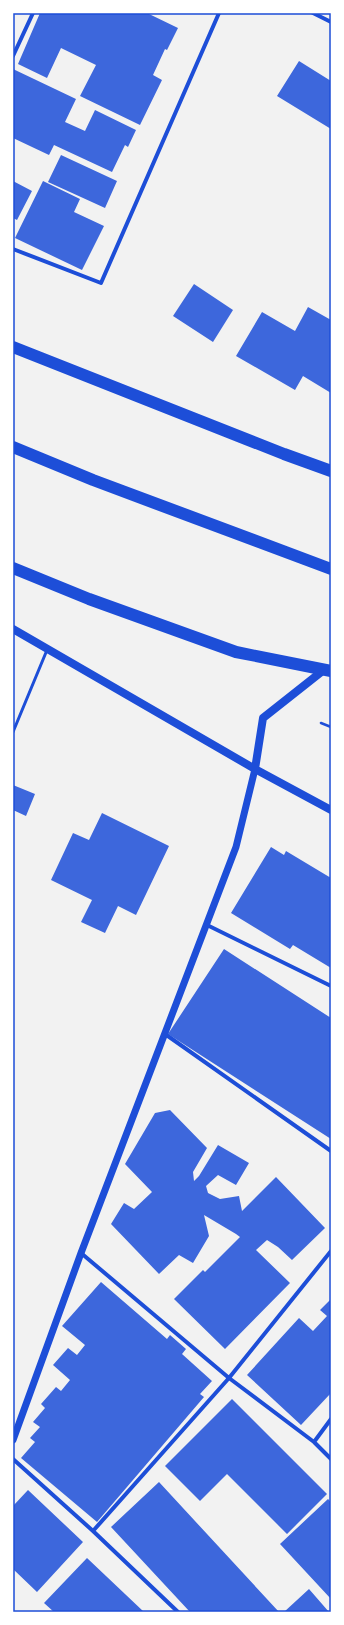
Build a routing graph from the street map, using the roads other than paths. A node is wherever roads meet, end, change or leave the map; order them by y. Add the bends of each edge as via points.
1 (33, 13) edge
2 (219, 13) edge
3 (313, 13) edge
4 (331, 22) edge
5 (13, 56) edge
6 (13, 249) edge
7 (13, 347) edge
8 (13, 447) edge
9 (331, 471) edge
10 (13, 568) edge
11 (331, 569) edge
12 (13, 629) edge
13 (48, 649) junction
14 (328, 670) edge
15 (13, 732) edge
16 (255, 769) junction
17 (331, 810) edge
18 (207, 925) junction
19 (331, 986) edge
20 (166, 1034) junction
21 (331, 1151) edge
22 (331, 1251) edge
23 (81, 1253) junction
24 (229, 1378) junction
25 (331, 1419) edge
26 (13, 1440) edge
27 (314, 1442) junction
28 (13, 1459) edge
29 (331, 1459) edge
30 (93, 1531) junction
31 (178, 1612) edge

1 - 5 street
2 - 6 street via 101,283
3 - 4 street
7 - 9 highway
8 - 11 highway via 93,480
10 - 14 highway via 89,599 236,652
12 - 13 main road
13 - 15 lane
13 - 16 main road
14 - 16 main road via 263,718
16 - 17 main road
16 - 18 street via 236,847
18 - 19 street
18 - 20 street
20 - 21 street
20 - 23 street
22 - 24 street
23 - 24 street
23 - 26 street
24 - 27 street
24 - 30 street
25 - 27 street
27 - 29 street
28 - 30 street
30 - 31 street

